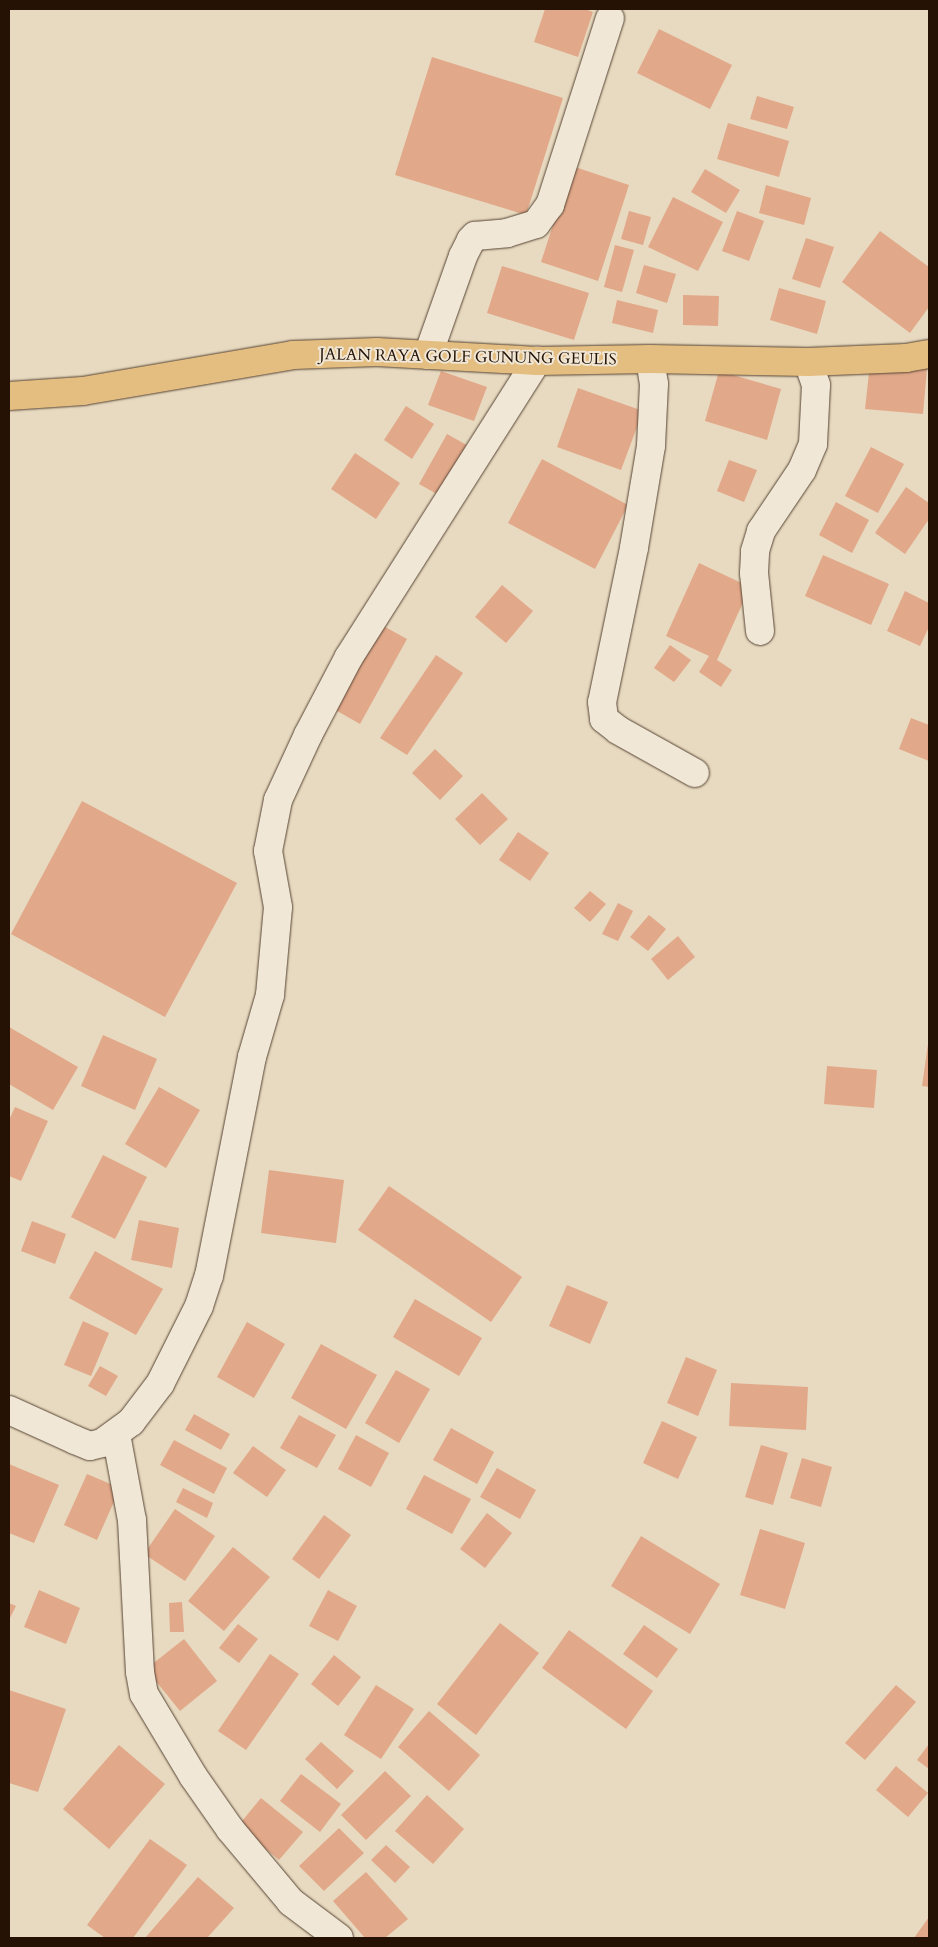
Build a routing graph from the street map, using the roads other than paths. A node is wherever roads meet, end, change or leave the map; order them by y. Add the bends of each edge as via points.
1 (610, 18) dead end
2 (929, 354) edge
3 (428, 355) junction
4 (650, 359) junction
5 (537, 361) junction
6 (808, 362) junction
7 (9, 396) edge
8 (760, 631) dead end
9 (695, 773) dead end
10 (9, 1410) edge
11 (116, 1434) junction
12 (338, 1938) edge

1 - 3 street via 550,205 536,224 507,233 475,236 471,240
2 - 6 main road, JALAN RAYA GOLF GUNUNG GEULIS
3 - 5 main road, JALAN RAYA GOLF GUNUNG GEULIS
3 - 7 main road, JALAN RAYA GOLF GUNUNG GEULIS via 377,352 293,355 83,391
4 - 5 main road, JALAN RAYA GOLF GUNUNG GEULIS
4 - 6 main road, JALAN RAYA GOLF GUNUNG GEULIS
4 - 9 street via 654,384 651,446 602,702 604,719 618,730
5 - 11 street via 349,656 278,800 268,851 278,907 270,995 252,1057 209,1276 199,1306 160,1384 131,1422
6 - 8 street via 816,386 814,444 802,470 761,531 755,551
10 - 11 street via 90,1446
11 - 12 street via 132,1520 144,1694 193,1776 230,1829 291,1902

